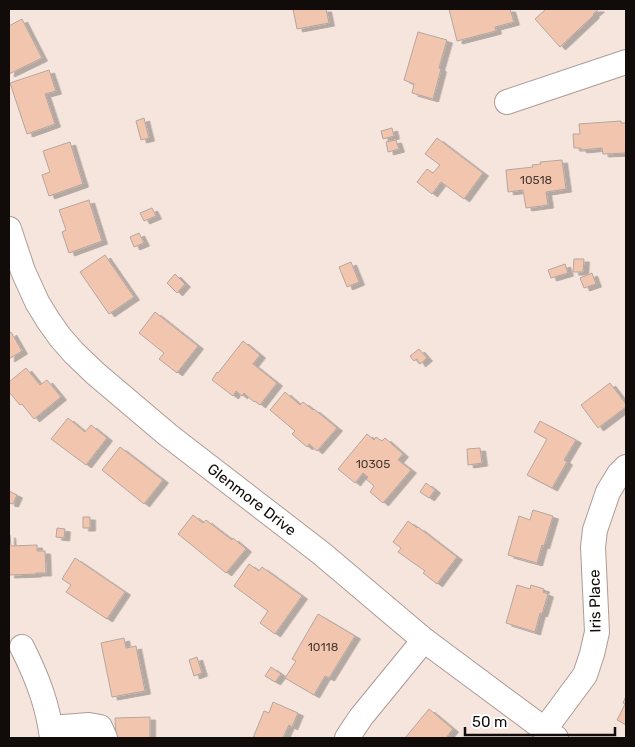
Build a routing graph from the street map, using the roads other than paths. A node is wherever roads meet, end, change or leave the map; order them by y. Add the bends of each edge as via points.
1 (626, 62) edge
2 (507, 102) dead end
3 (9, 229) edge
4 (626, 467) edge
5 (424, 640) junction
6 (22, 647) dead end
7 (52, 733) edge
8 (551, 733) edge
9 (105, 738) edge
10 (347, 738) edge

1 - 2 street
3 - 5 street, Glenmore Drive via 37,302 74,353 168,435 321,553
4 - 8 street, Iris Place via 608,492 594,530 597,632 592,654 585,675
5 - 8 street, Glenmore Drive
5 - 10 street
6 - 7 street via 36,674
7 - 9 street via 89,725 100,727

